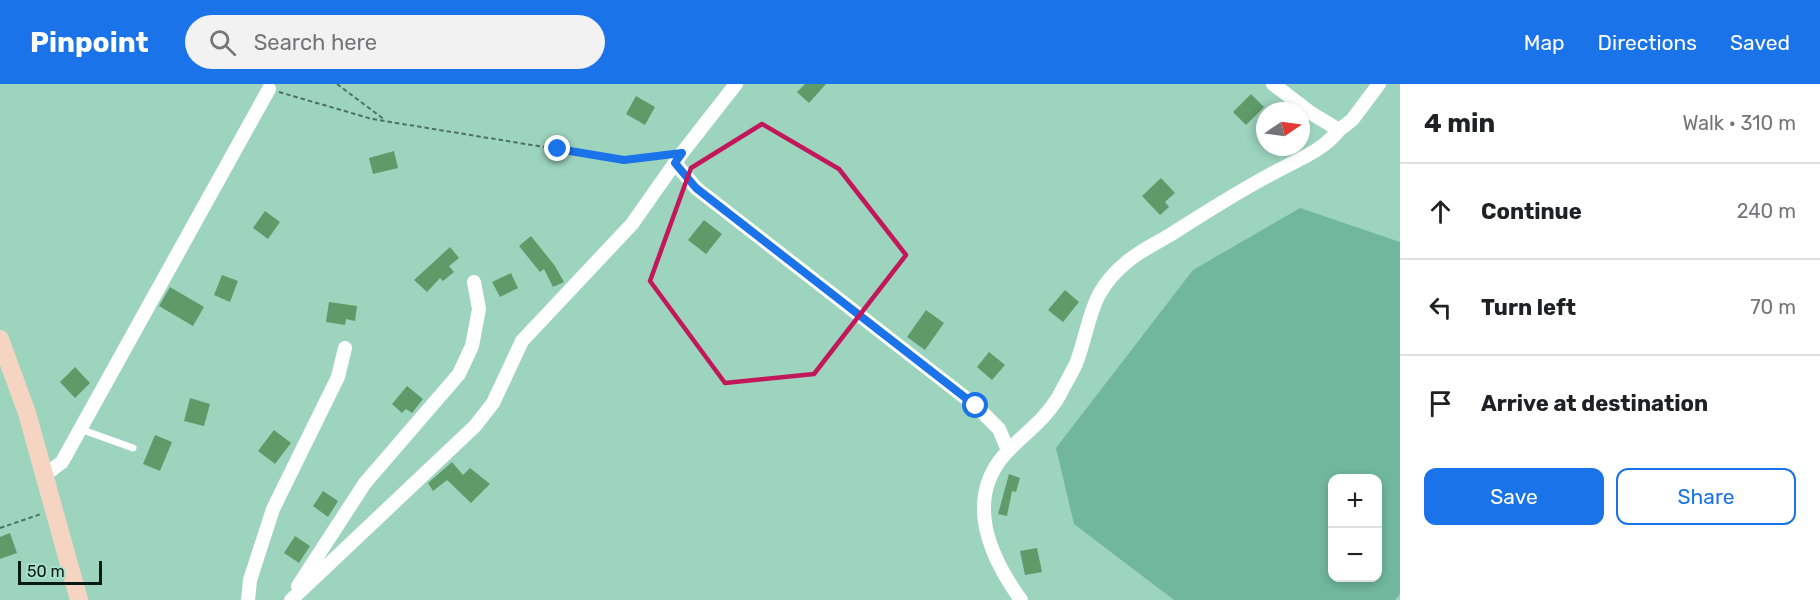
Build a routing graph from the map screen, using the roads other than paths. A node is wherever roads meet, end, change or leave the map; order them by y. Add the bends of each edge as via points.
1 (736, 84) edge
2 (1273, 84) edge
3 (1379, 84) edge
4 (269, 89) road end
5 (1339, 130) junction
6 (678, 158) junction
7 (474, 282) dead end
8 (0, 339) edge
9 (345, 348) dead end
10 (80, 429) junction
11 (133, 448) dead end
12 (1007, 448) junction
13 (45, 475) junction
14 (80, 600) edge
15 (248, 600) edge
16 (290, 600) edge
17 (1021, 600) edge

1 - 6 street
2 - 5 street
3 - 5 street via 1352,120
4 - 10 street
5 - 12 street via 1315,154 1280,169 1130,259 1102,285 1076,363 1058,397 1041,422 1020,442
6 - 12 street via 696,188 976,406 993,422
6 - 16 street via 632,224 522,341 493,403 475,426
7 - 16 street via 479,309 472,346 459,374 365,483
8 - 13 main road
9 - 15 street via 338,377 273,510 250,580
10 - 11 lane
10 - 13 street via 62,462
12 - 17 street via 992,472 985,496 987,529 992,550
13 - 14 main road

